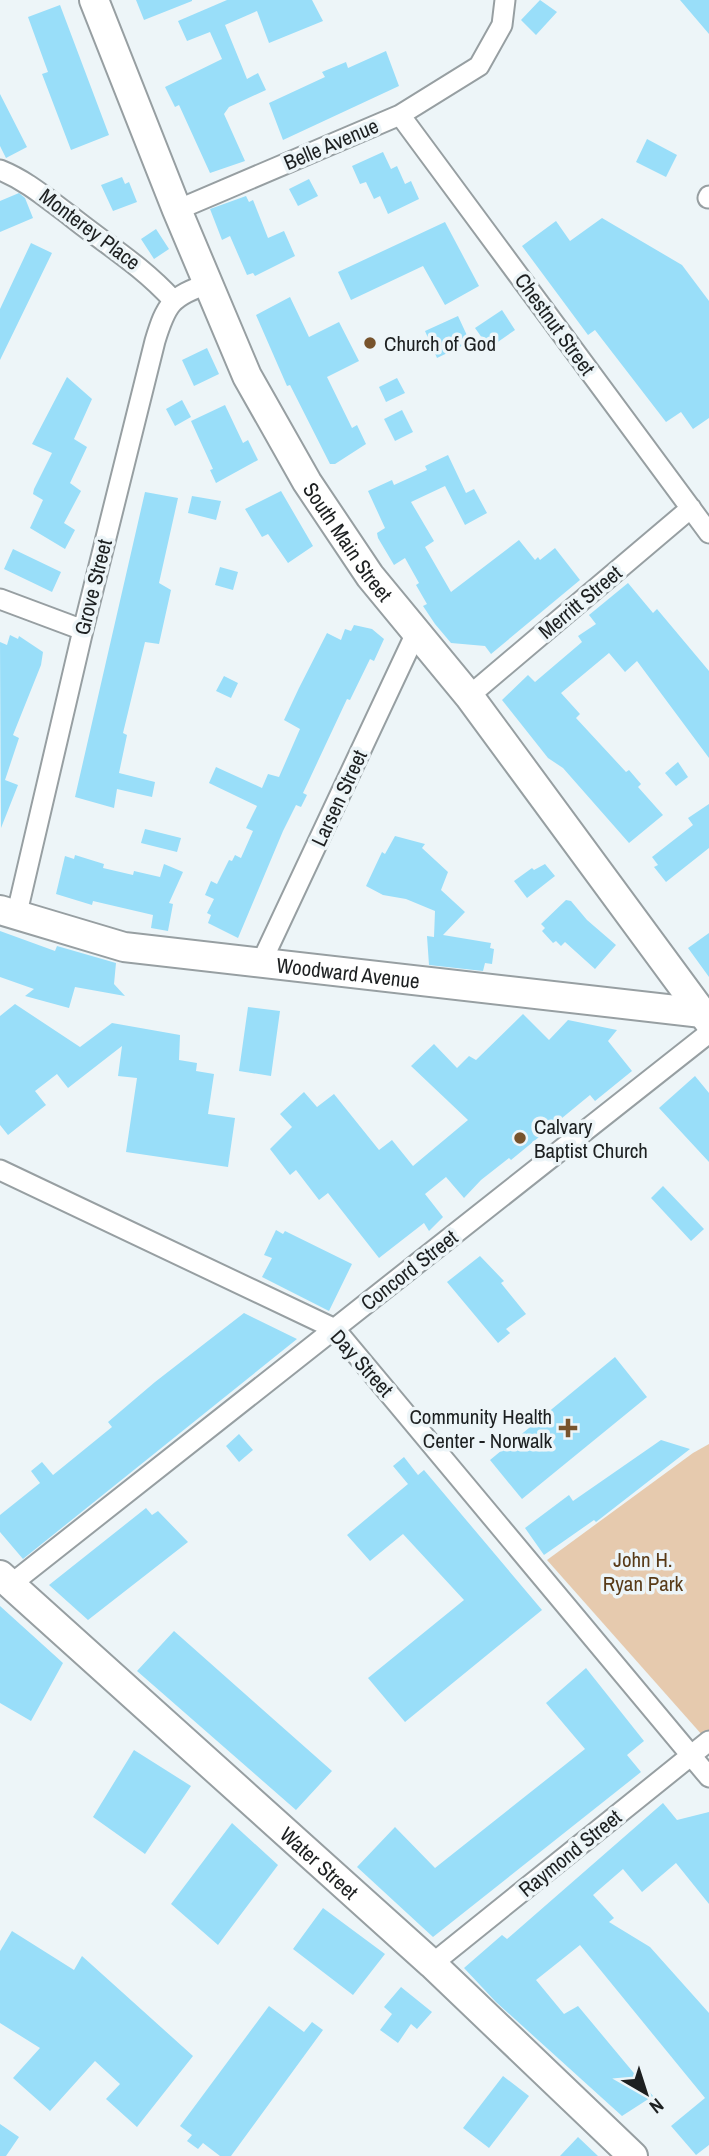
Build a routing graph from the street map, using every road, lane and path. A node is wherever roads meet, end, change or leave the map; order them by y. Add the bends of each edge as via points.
1 (94, 0) edge
2 (505, 0) edge
3 (400, 115) junction
4 (0, 170) edge
5 (177, 210) junction
6 (208, 284) junction
7 (173, 300) junction
8 (691, 508) junction
9 (709, 533) edge
10 (0, 598) edge
11 (83, 630) junction
12 (416, 633) junction
13 (469, 696) junction
14 (8, 913) edge
15 (261, 963) junction
16 (707, 1022) edge
17 (0, 1170) edge
18 (335, 1329) junction
19 (5, 1580) edge
20 (709, 1741) edge
21 (691, 1756) junction
22 (709, 1777) edge
23 (432, 1964) junction
24 (633, 2156) edge

1 - 5 main road, South Main Street
2 - 3 street, Belle Avenue via 502,25 479,66
3 - 5 street, Belle Avenue
3 - 8 street, Chestnut Street
4 - 7 street, Monterey Place via 38,189 135,261
5 - 6 main road, South Main Street
6 - 7 street
6 - 12 main road, South Main Street via 276,430 370,576
7 - 11 street, Grove Street via 155,341
8 - 9 street, Chestnut Street
8 - 13 street, Merritt Street
10 - 11 street
11 - 14 street, Grove Street
12 - 13 main road, South Main Street
12 - 15 street, Larsen Street
13 - 16 main road, South Main Street
14 - 15 main road, Woodward Avenue via 124,947
15 - 16 main road, Woodward Avenue
16 - 18 street, Concord Street
17 - 18 street, Day Street
18 - 19 street, Concord Street
18 - 21 street, Day Street
19 - 23 main road, Water Street
20 - 21 street, Raymond Street
21 - 22 street, Day Street
21 - 23 street, Raymond Street
23 - 24 main road, Water Street

